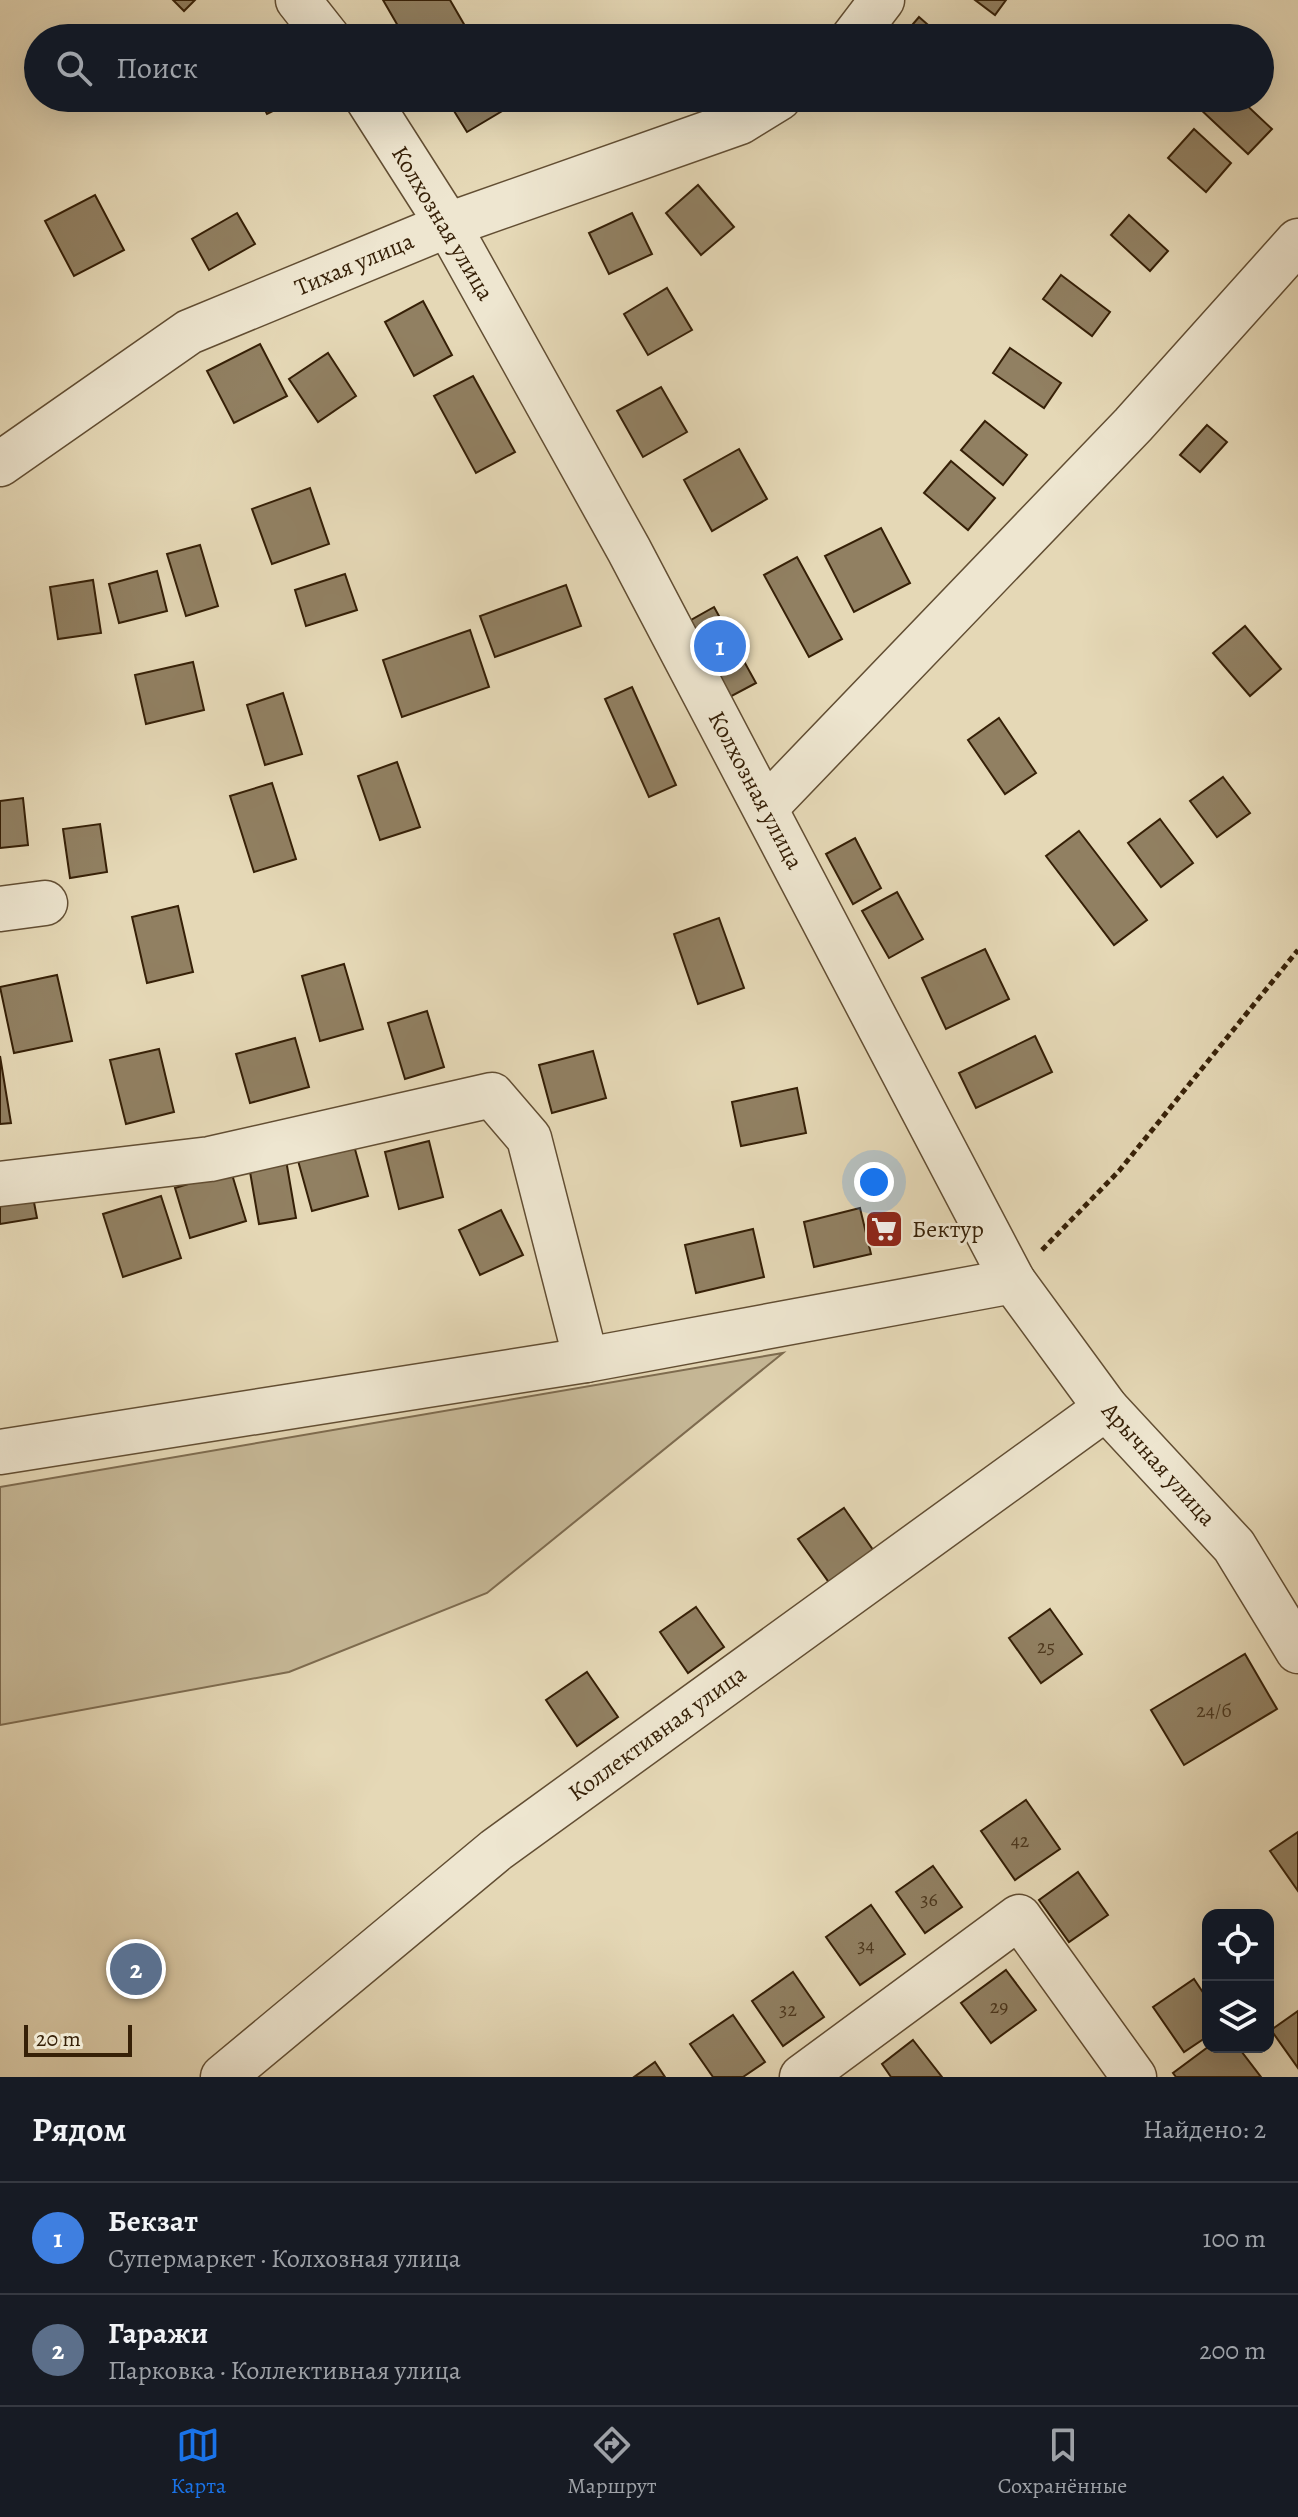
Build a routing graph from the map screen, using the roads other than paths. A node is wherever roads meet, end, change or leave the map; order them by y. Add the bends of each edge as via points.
1 (298, 0) edge
2 (882, 0) edge
3 (317, 24) edge
4 (864, 24) edge
5 (376, 112) edge
6 (756, 112) edge
7 (448, 225) junction
8 (1298, 241) edge
9 (0, 464) edge
10 (766, 807) junction
11 (45, 903) dead end
12 (0, 909) edge
13 (0, 1184) edge
14 (1013, 1281) junction
15 (586, 1360) junction
16 (1106, 1408) junction
17 (0, 1452) edge
18 (1298, 1651) edge
19 (223, 2077) edge
20 (802, 2077) edge
21 (1134, 2077) edge

1 - 3 street
2 - 4 street
5 - 7 street, Колхозная улица
6 - 7 street, Тихая улица
7 - 9 street, Тихая улица via 189,332
7 - 10 street, Колхозная улица
8 - 10 street via 1133,425
10 - 14 street, Колхозная улица
11 - 12 street
13 - 15 street via 210,1159 492,1095 529,1138
14 - 15 street
14 - 16 street, Арычная улица
15 - 17 street
16 - 18 street, Арычная улица via 1234,1546
16 - 19 street, Коллективная улица via 496,1850
20 - 21 street via 1019,1917

